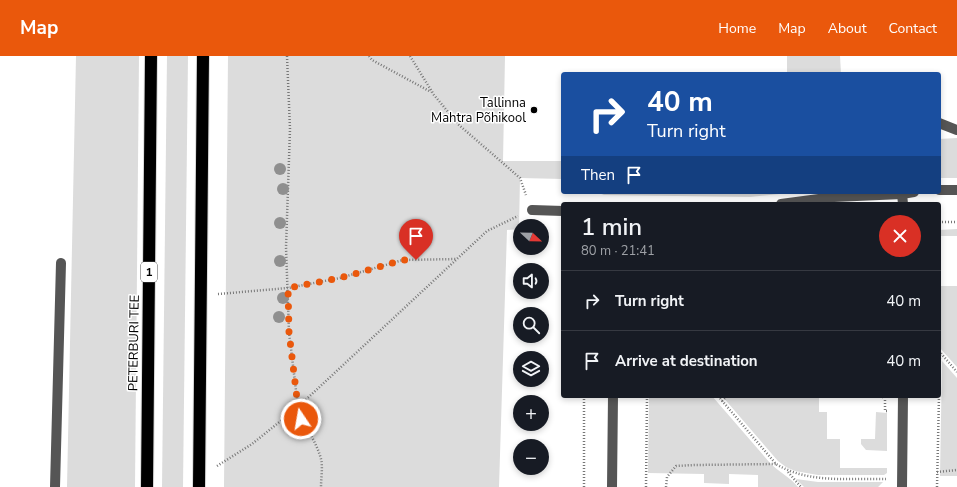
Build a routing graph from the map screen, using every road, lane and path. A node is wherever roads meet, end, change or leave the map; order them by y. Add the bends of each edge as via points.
1 (151, 56) edge
2 (203, 56) edge
3 (287, 56) edge
4 (369, 56) edge
5 (410, 56) edge
6 (432, 92) junction
7 (941, 124) edge
8 (957, 130) edge
9 (941, 190) edge
10 (957, 190) edge
11 (903, 199) edge
12 (796, 202) edge
13 (532, 210) junction
14 (561, 211) edge
15 (941, 222) edge
16 (957, 222) edge
17 (457, 259) junction
18 (61, 263) dead end
19 (288, 288) junction
20 (201, 295) junction
21 (941, 353) edge
22 (957, 372) edge
23 (584, 398) edge
24 (613, 398) edge
25 (647, 398) edge
26 (720, 398) edge
27 (725, 398) edge
28 (884, 398) edge
29 (903, 398) edge
30 (939, 398) edge
31 (722, 401) junction
32 (298, 407) junction
33 (884, 409) dead end
34 (776, 464) junction
35 (786, 470) junction
36 (957, 470) edge
37 (937, 472) junction
38 (890, 479) dead end
39 (199, 482) edge
40 (55, 487) edge
41 (146, 487) edge
42 (321, 487) edge
43 (584, 487) edge
44 (612, 487) edge
45 (646, 487) edge
46 (666, 487) edge
47 (801, 487) edge
48 (902, 487) edge
49 (937, 487) edge

1 - 41 highway, PETERBURI TEE / 1
2 - 20 highway
3 - 19 path via 290,129 286,248
4 - 6 path
5 - 6 path
6 - 13 path via 459,125 520,178
7 - 8 street
9 - 10 street
11 - 12 street via 834,197
13 - 14 street
13 - 17 path via 487,231
15 - 16 path
17 - 19 path via 403,260 340,278
17 - 32 path
18 - 40 street
19 - 20 path
19 - 32 path via 289,332
20 - 39 highway
21 - 22 path
23 - 43 path
24 - 44 street
25 - 45 path
26 - 31 path
27 - 31 path
28 - 33 path
29 - 48 street
30 - 37 path
31 - 34 path
32 - 39 path
32 - 42 path via 301,419 310,431 321,459
34 - 35 path
34 - 46 path via 676,466 668,477
35 - 38 path via 819,478
35 - 47 path
36 - 37 path
37 - 49 path

